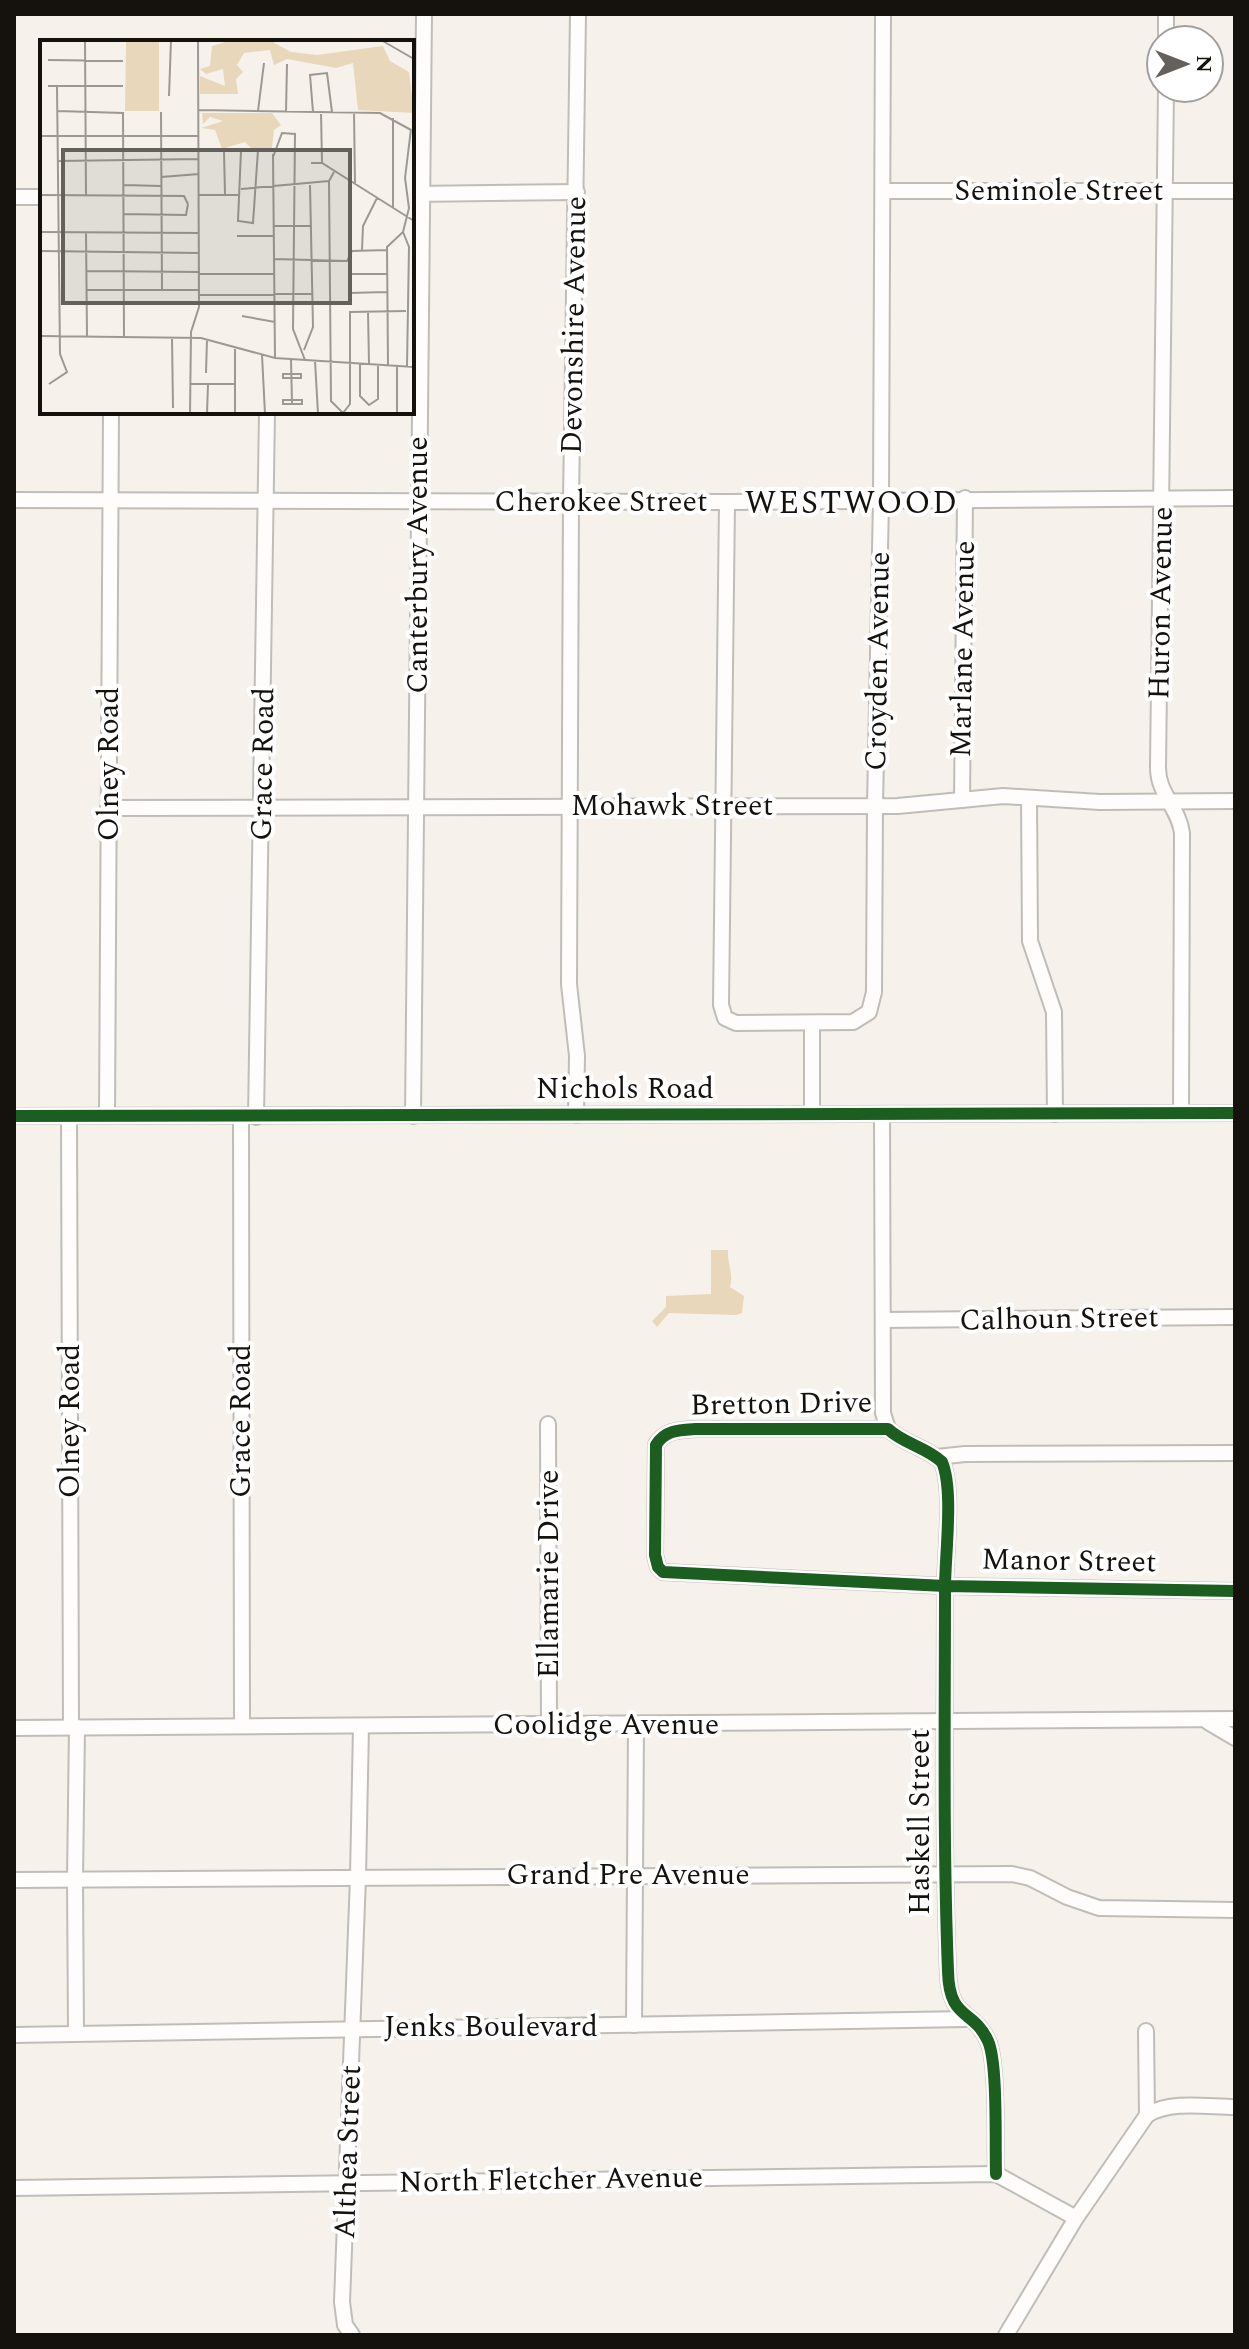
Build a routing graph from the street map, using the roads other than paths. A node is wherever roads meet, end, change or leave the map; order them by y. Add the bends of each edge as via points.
1 (424, 14) edge
2 (578, 14) edge
3 (883, 14) edge
4 (1166, 104) edge
5 (883, 191) junction
6 (1165, 191) junction
7 (1235, 191) edge
8 (577, 192) junction
9 (418, 194) edge
10 (14, 197) edge
11 (40, 197) edge
12 (111, 414) edge
13 (267, 414) edge
14 (965, 498) junction
15 (1163, 498) junction
16 (1235, 498) edge
17 (111, 499) junction
18 (881, 499) junction
19 (14, 500) edge
20 (266, 501) junction
21 (418, 501) junction
22 (571, 501) junction
23 (727, 502) junction
24 (1029, 798) junction
25 (962, 800) junction
26 (1168, 801) junction
27 (1235, 801) edge
28 (416, 806) junction
29 (721, 806) junction
30 (875, 806) junction
31 (262, 807) junction
32 (571, 807) junction
33 (108, 808) junction
34 (812, 1023) junction
35 (1181, 1112) junction
36 (1235, 1113) edge
37 (812, 1114) junction
38 (882, 1114) junction
39 (1055, 1114) junction
40 (107, 1115) junction
41 (576, 1115) junction
42 (14, 1116) edge
43 (69, 1116) junction
44 (248, 1116) junction
45 (413, 1116) junction
46 (1235, 1317) edge
47 (883, 1320) junction
48 (548, 1424) dead end
49 (888, 1429) junction
50 (1235, 1453) edge
51 (937, 1457) junction
52 (663, 1572) joint
53 (945, 1586) junction
54 (1235, 1591) edge
55 (1199, 1719) junction
56 (1235, 1719) edge
57 (946, 1722) junction
58 (549, 1725) junction
59 (242, 1726) junction
60 (361, 1726) junction
61 (636, 1726) junction
62 (74, 1727) junction
63 (14, 1728) edge
64 (1235, 1738) edge
65 (944, 1873) junction
66 (635, 1874) junction
67 (358, 1877) junction
68 (14, 1880) edge
69 (75, 1880) junction
70 (1235, 1910) edge
71 (967, 2019) junction
72 (634, 2025) junction
73 (352, 2028) junction
74 (1146, 2031) dead end
75 (76, 2033) junction
76 (14, 2035) edge
77 (1235, 2107) edge
78 (1147, 2115) junction
79 (996, 2174) junction
80 (346, 2182) junction
81 (14, 2188) edge
82 (1076, 2218) junction
83 (352, 2335) edge
84 (1006, 2335) edge

1 - 9 street, Canterbury Avenue
2 - 8 street, Devonshire Avenue
3 - 5 street, Croyden Avenue
4 - 6 street, Huron Avenue
5 - 6 street, Seminole Street
5 - 18 street, Croyden Avenue
6 - 7 street, Seminole Street
6 - 15 street, Huron Avenue
8 - 9 street
8 - 22 street, Devonshire Avenue
9 - 21 street, Canterbury Avenue
10 - 11 street
12 - 17 street, Olney Road
13 - 20 street, Grace Road
14 - 15 street, Cherokee Street
14 - 18 street, Cherokee Street
14 - 25 street, Marlane Avenue
15 - 16 street, Cherokee Street
15 - 26 street, Huron Avenue via 1158,768
17 - 19 street, Cherokee Street
17 - 20 street, Cherokee Street
17 - 33 street, Olney Road
18 - 23 street, Cherokee Street
18 - 30 street, Croyden Avenue
20 - 21 street, Cherokee Street
20 - 31 street, Grace Road
21 - 22 street, Cherokee Street
21 - 28 street, Canterbury Avenue
22 - 23 street, Cherokee Street
22 - 32 street, Devonshire Avenue
23 - 29 street
24 - 25 street, Mohawk Street
24 - 26 street, Mohawk Street
24 - 39 street via 1030,941 1054,1012
25 - 30 street, Mohawk Street
26 - 27 street, Mohawk Street
26 - 35 street, Huron Avenue via 1179,817 1183,844
28 - 31 street, Mohawk Street
28 - 32 street, Mohawk Street
28 - 45 street, Canterbury Avenue
29 - 30 street, Mohawk Street
29 - 32 street, Mohawk Street
29 - 34 street via 720,996 725,1018 736,1023
30 - 34 street, Croyden Avenue via 873,1001 860,1020
31 - 33 street, Mohawk Street
31 - 44 street, Grace Road
32 - 41 street, Devonshire Avenue via 569,984 577,1056
33 - 40 street, Olney Road
34 - 37 street
35 - 36 street, Nichols Road
35 - 39 street, Nichols Road
37 - 38 street, Nichols Road
37 - 41 street, Nichols Road
38 - 39 street, Nichols Road
38 - 47 street
40 - 43 street, Nichols Road
40 - 44 street, Nichols Road
41 - 45 street, Nichols Road
42 - 43 street, Nichols Road
43 - 62 street, Olney Road
44 - 45 street, Nichols Road
44 - 59 street, Grace Road
46 - 47 street, Calhoun Street
47 - 49 street via 883,1413
48 - 58 street, Ellamarie Drive
49 - 51 street, Bretton Drive
49 - 52 street, Bretton Drive via 695,1429 666,1434 655,1452 655,1555
50 - 51 street
51 - 53 street, Haskell Street via 946,1477
52 - 53 street, Manor Street
53 - 54 street, Manor Street
53 - 57 street, Haskell Street
55 - 56 street, Coolidge Avenue
55 - 57 street, Coolidge Avenue
55 - 64 street
57 - 61 street, Coolidge Avenue
57 - 65 street, Haskell Street
58 - 60 street, Coolidge Avenue
58 - 61 street, Coolidge Avenue
59 - 60 street, Coolidge Avenue
59 - 62 street, Coolidge Avenue
60 - 67 street, Althea Street
61 - 66 street
62 - 63 street, Coolidge Avenue
62 - 69 street, Olney Road
65 - 66 street, Grand Pre Avenue
65 - 70 street, Grand Pre Avenue via 1030,1878 1099,1908
65 - 71 street, Haskell Street via 948,1987 955,2007
66 - 67 street, Grand Pre Avenue
66 - 72 street
67 - 69 street, Grand Pre Avenue
67 - 73 street, Althea Street
68 - 69 street, Grand Pre Avenue
69 - 75 street, Olney Road
71 - 72 street, Jenks Boulevard
71 - 79 street, Haskell Street via 989,2043
72 - 73 street, Jenks Boulevard
73 - 75 street, Jenks Boulevard
73 - 80 street, Althea Street
74 - 78 street
75 - 76 street, Jenks Boulevard
77 - 78 street via 1173,2107
78 - 82 street
79 - 80 street, North Fletcher Avenue
79 - 82 street, North Fletcher Avenue
80 - 81 street, North Fletcher Avenue
80 - 83 street, Althea Street via 342,2302
82 - 84 street

